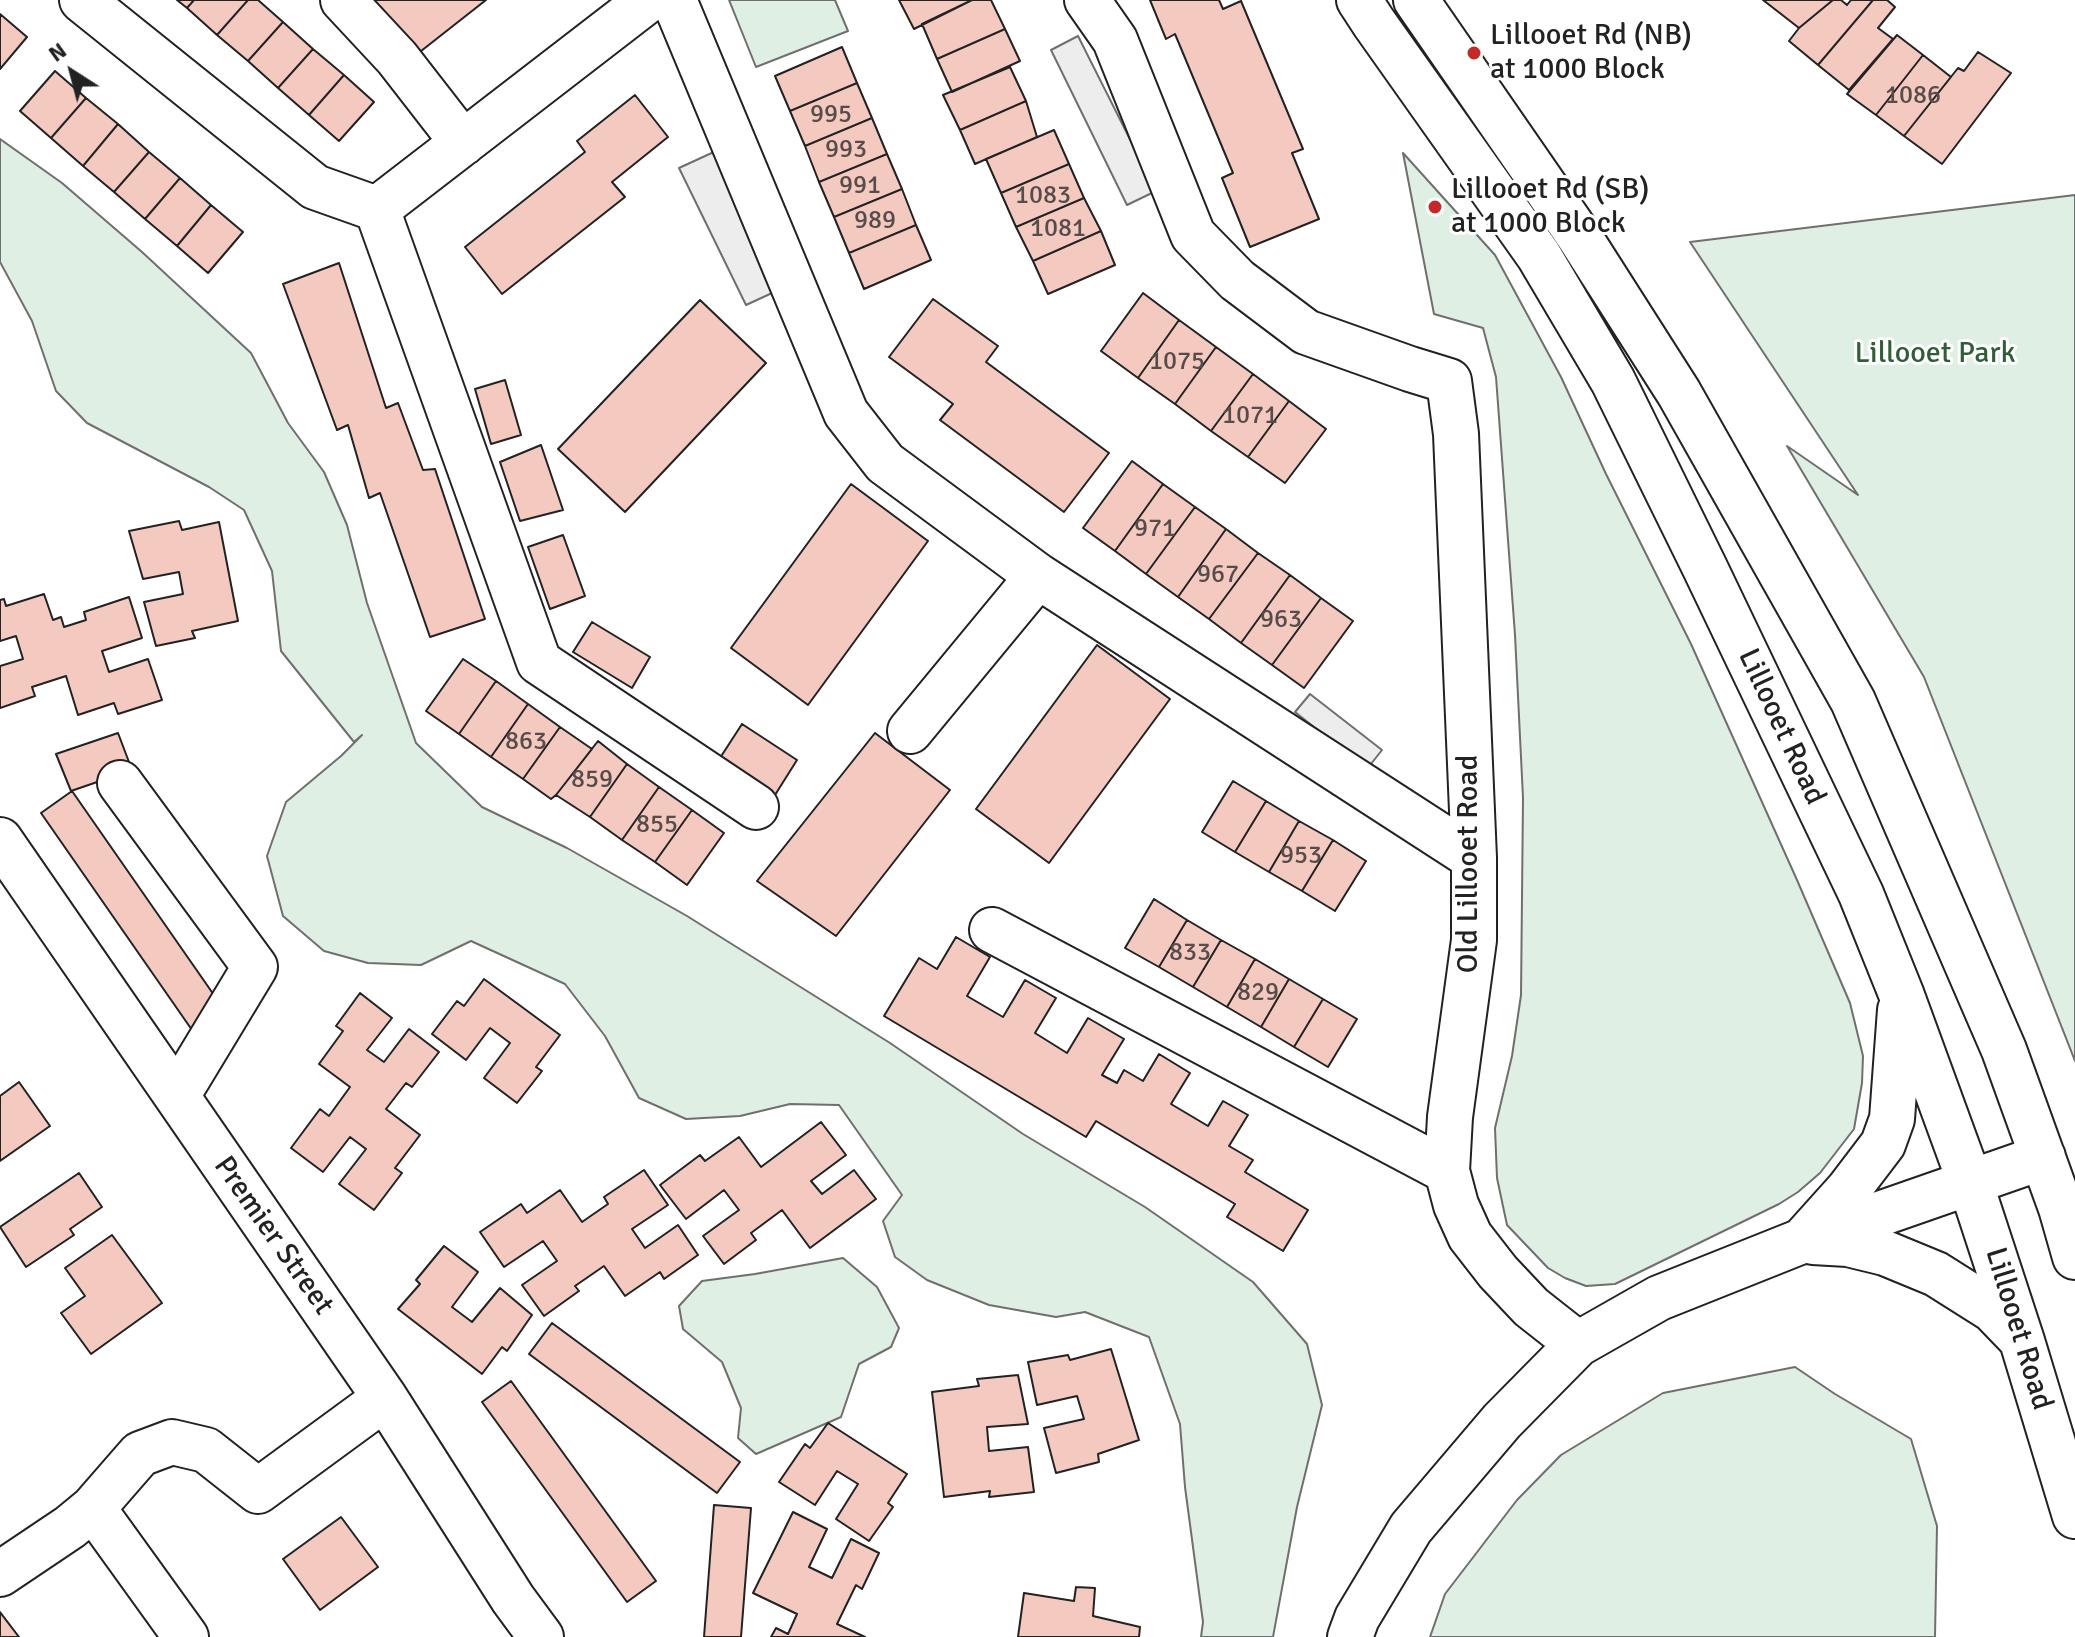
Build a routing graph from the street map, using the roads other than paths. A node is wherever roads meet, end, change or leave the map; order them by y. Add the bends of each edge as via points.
1 (82, 0) edge
2 (343, 0) edge
3 (648, 0) edge
4 (674, 0) edge
5 (1087, 0) edge
6 (1359, 0) edge
7 (1416, 0) edge
8 (463, 143) junction
9 (377, 209) junction
10 (1577, 233) junction
11 (1539, 256) junction
12 (1038, 576) junction
13 (910, 731) dead end
14 (120, 783) dead end
15 (756, 807) dead end
16 (0, 840) edge
17 (1474, 858) junction
18 (992, 930) dead end
19 (1902, 996) junction
20 (177, 1096) junction
21 (2043, 1157) junction
22 (1447, 1171) junction
23 (1970, 1182) junction
24 (1802, 1241) junction
25 (2075, 1257) edge
26 (2022, 1341) junction
27 (1578, 1344) junction
28 (385, 1398) junction
29 (93, 1508) junction
30 (2075, 1516) edge
31 (0, 1574) edge
32 (186, 1637) edge
33 (541, 1637) edge
34 (1350, 1637) edge

1 - 9 street via 315,187
2 - 8 street via 397,58
3 - 8 street
4 - 12 street via 846,413 885,463
5 - 17 street, Old Lillooet Road via 1115,40 1193,235 1237,280 1306,332 1449,381 1456,434
6 - 11 street, Lillooet Road
7 - 10 street
8 - 9 street
9 - 15 street via 539,662
10 - 11 street
10 - 21 street via 1679,393 1853,701 2004,1050
11 - 19 street, Lillooet Road via 1613,381 1692,541 1861,894
12 - 13 street
12 - 17 street
14 - 20 street via 255,967
16 - 20 street, Premier Street
17 - 22 street, Old Lillooet Road via 1474,940
18 - 22 street
19 - 23 street, Lillooet Road
19 - 24 street via 1892,1119 1883,1144
20 - 28 street, Premier Street
21 - 23 street
21 - 25 street
22 - 27 street, Old Lillooet Road via 1470,1236 1531,1307
23 - 24 street
23 - 26 street, Lillooet Road
24 - 26 street via 1885,1253 1936,1274 1993,1310
24 - 27 street via 1659,1298
26 - 30 street, Lillooet Road
27 - 34 street via 1502,1421 1411,1528
28 - 29 street via 258,1491 206,1450 172,1442 140,1454
28 - 33 street, Premier Street
29 - 31 street
29 - 32 street

